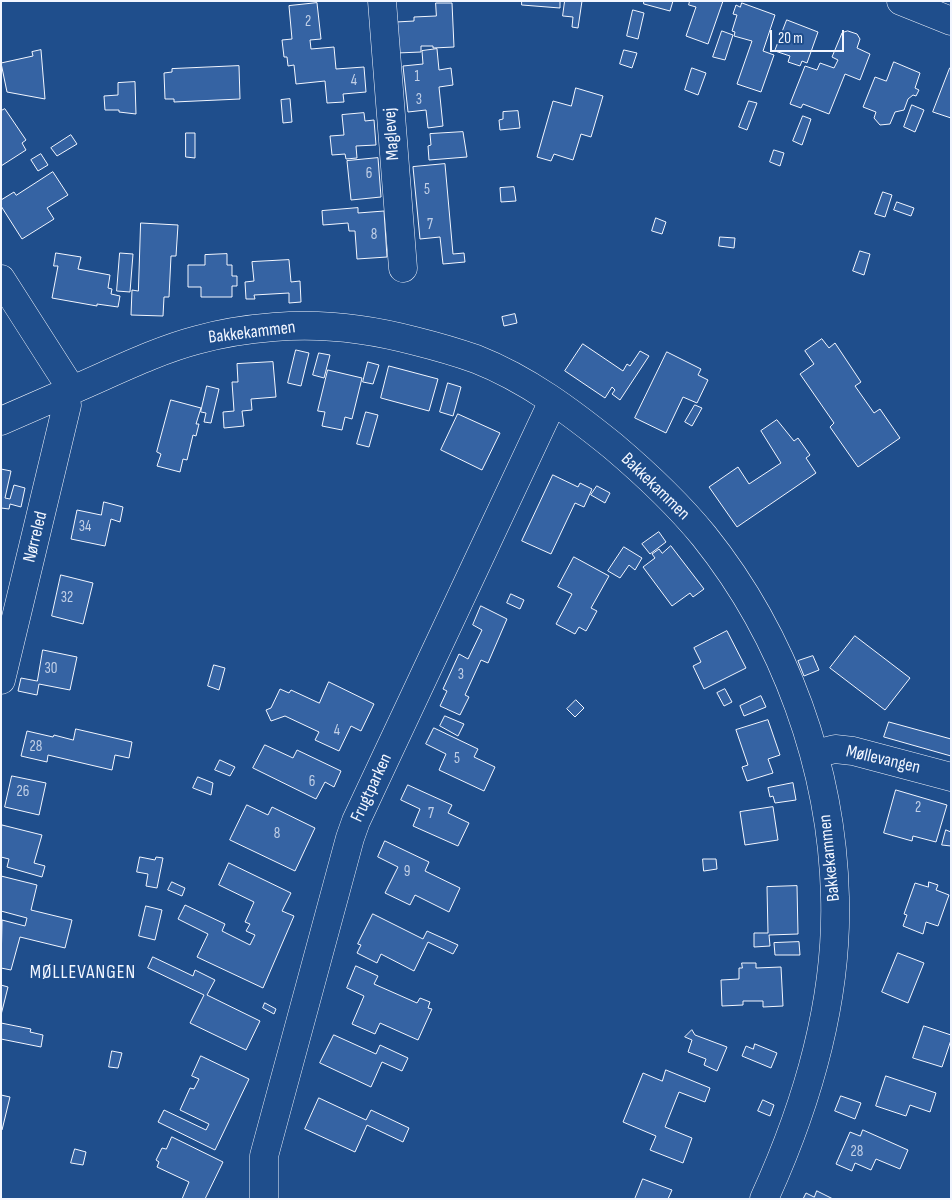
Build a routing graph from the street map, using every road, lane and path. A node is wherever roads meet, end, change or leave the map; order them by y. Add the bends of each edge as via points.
1 (382, 1) edge
2 (901, 1) edge
3 (951, 21) edge
4 (403, 268) dead end
5 (1, 279) edge
6 (67, 392) junction
7 (553, 401) junction
8 (1, 421) edge
9 (1, 680) edge
10 (815, 754) junction
11 (951, 777) edge
12 (264, 1199) edge
13 (764, 1199) edge

1 - 4 street, Maglevej
2 - 3 street
5 - 6 street
6 - 7 street, Bakkekammen via 195,340 275,326 306,326 396,336 449,350 501,370
6 - 8 street, Bakkekammen
6 - 9 street, Nørreled via 67,405
7 - 10 street, Bakkekammen via 639,468 707,540 764,629 790,683
7 - 12 street, Frugtparken via 356,821 264,1156
10 - 11 street, Møllevangen via 836,749 853,751
10 - 13 street, Bakkekammen via 829,827 835,897 831,978 814,1064

